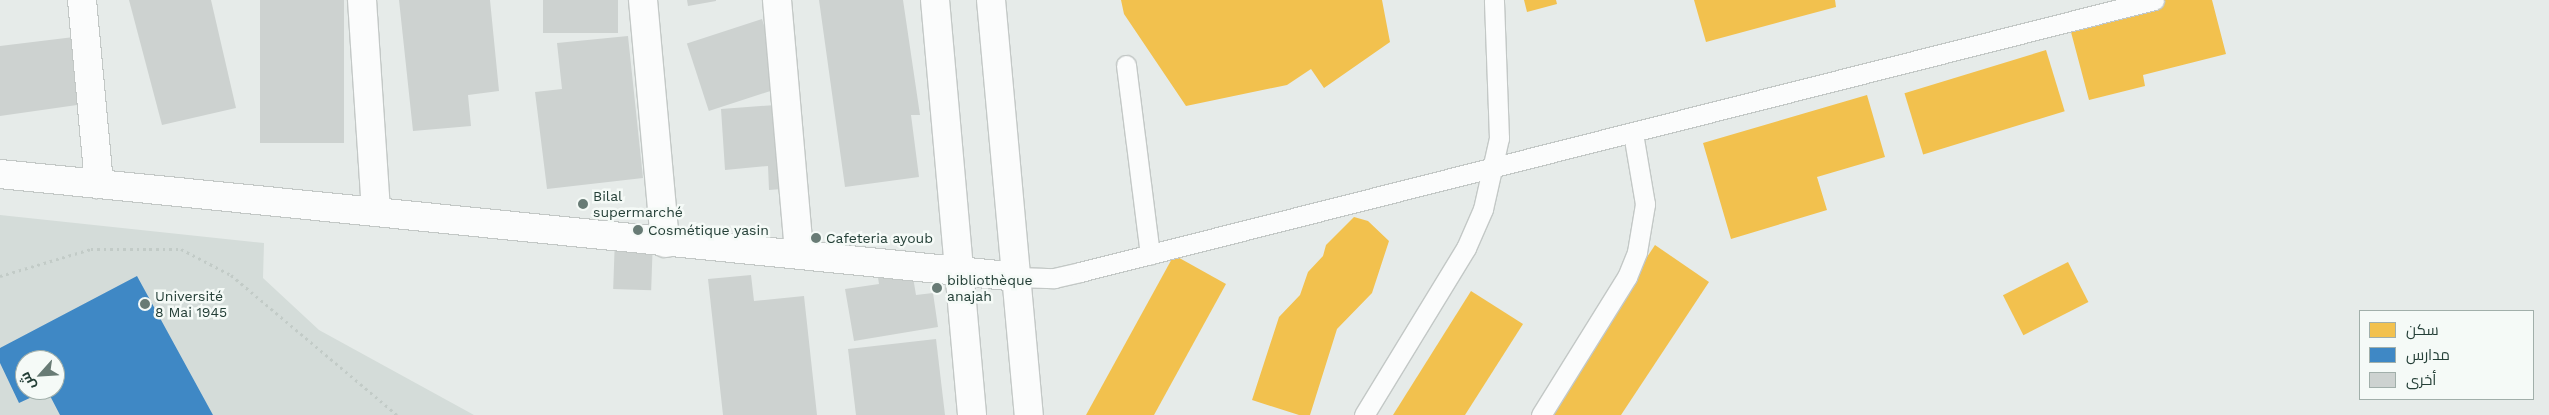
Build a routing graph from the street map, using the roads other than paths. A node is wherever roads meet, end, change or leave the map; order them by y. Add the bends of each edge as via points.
1 (82, 0) edge
2 (362, 0) edge
3 (644, 0) edge
4 (777, 0) edge
5 (935, 0) edge
6 (991, 0) edge
7 (1494, 0) edge
8 (2154, 0) edge
9 (1126, 65) dead end
10 (1633, 132) junction
11 (1494, 168) junction
12 (0, 174) edge
13 (99, 184) junction
14 (376, 212) junction
15 (665, 243) junction
16 (799, 254) junction
17 (1150, 254) junction
18 (959, 272) junction
19 (1018, 277) junction
20 (972, 415) edge
21 (1029, 415) edge
22 (1364, 415) edge
23 (1541, 415) edge

1 - 13 street
2 - 14 street
3 - 15 street
4 - 16 street
5 - 18 street
6 - 19 street
7 - 11 lane via 1500,108
8 - 10 lane
9 - 17 lane
10 - 11 lane
10 - 23 lane via 1645,204 1637,252 1626,277
11 - 17 lane
11 - 22 lane via 1483,209 1466,248
12 - 13 street
13 - 14 street
14 - 15 street
15 - 16 street
16 - 18 street
17 - 19 lane via 1054,278
18 - 19 street
18 - 20 street
19 - 21 street

